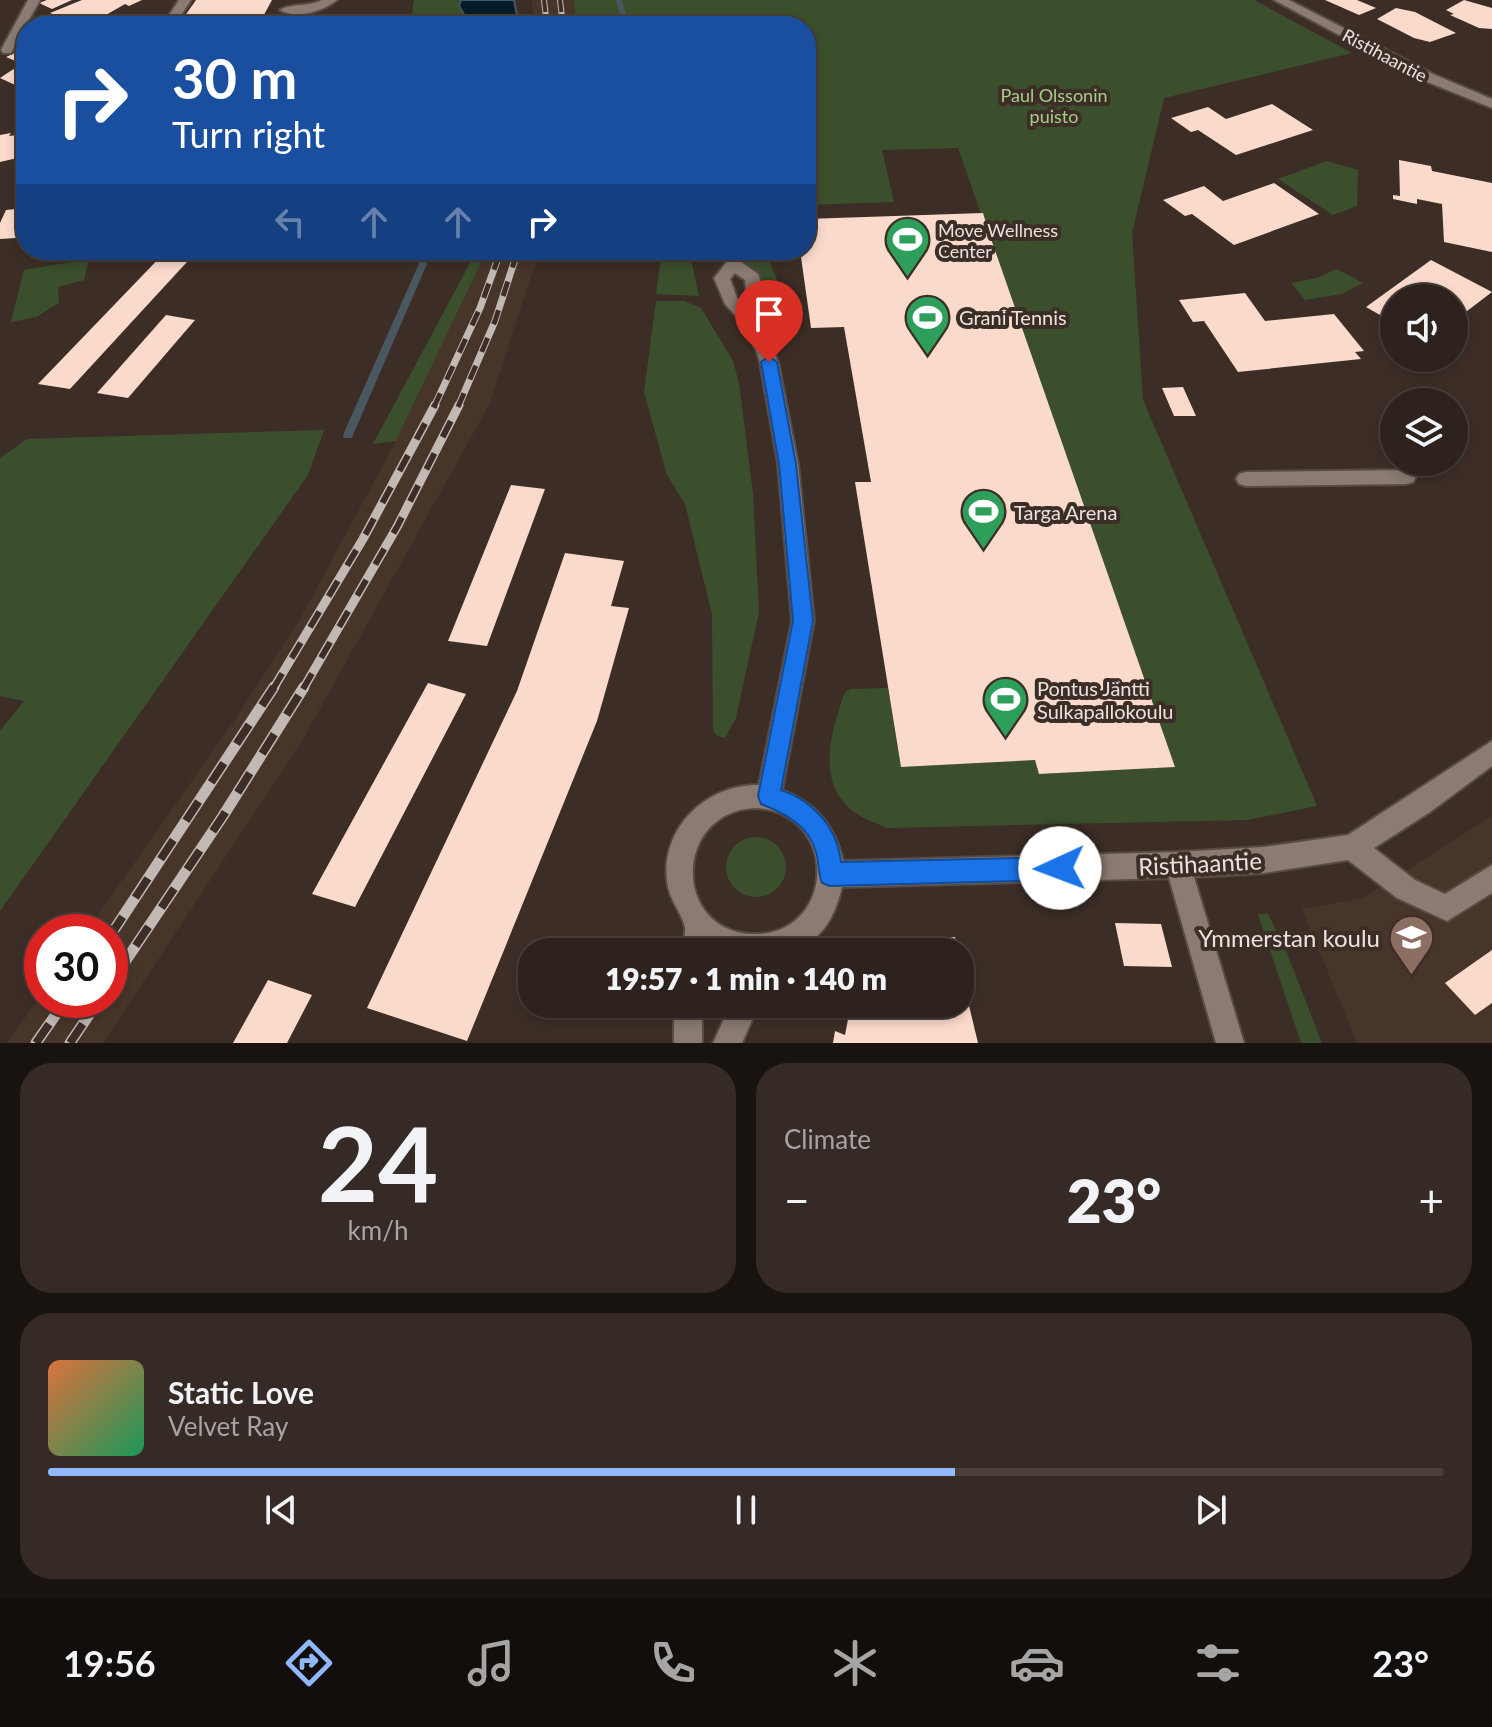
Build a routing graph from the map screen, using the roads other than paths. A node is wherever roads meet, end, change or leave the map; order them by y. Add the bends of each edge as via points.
1 (331, 0) edge
2 (1280, 0) edge
3 (289, 5) edge
4 (16, 37) edge
5 (7, 50) dead end
6 (1492, 104) edge
7 (731, 260) edge
8 (735, 260) edge
9 (757, 328) junction
10 (1406, 477) dead end
11 (1246, 479) dead end
12 (1492, 752) edge
13 (769, 796) junction
14 (1352, 847) junction
15 (1178, 865) junction
16 (830, 874) junction
17 (1492, 878) edge
18 (699, 923) junction
19 (697, 938) edge
20 (718, 938) edge
21 (792, 938) edge
22 (688, 1018) edge
23 (739, 1018) edge
24 (688, 1043) edge
25 (727, 1043) edge
26 (1230, 1043) edge

1 - 3 street via 313,9
2 - 6 street, Ristihaantie
4 - 5 street
7 - 9 street via 722,278 725,293
8 - 9 street via 752,278
9 - 13 street via 769,362 788,464 803,621
10 - 11 street
12 - 14 street, Ristihaantie
13 - 16 street via 806,815 820,832
13 - 18 street via 725,801 691,830 679,874 683,897
14 - 15 street, Ristihaantie
14 - 17 street via 1406,889 1447,908
15 - 16 street, Ristihaantie
15 - 26 street
16 - 21 street via 825,901 811,924
18 - 19 street
18 - 20 street
22 - 24 street
23 - 25 street

